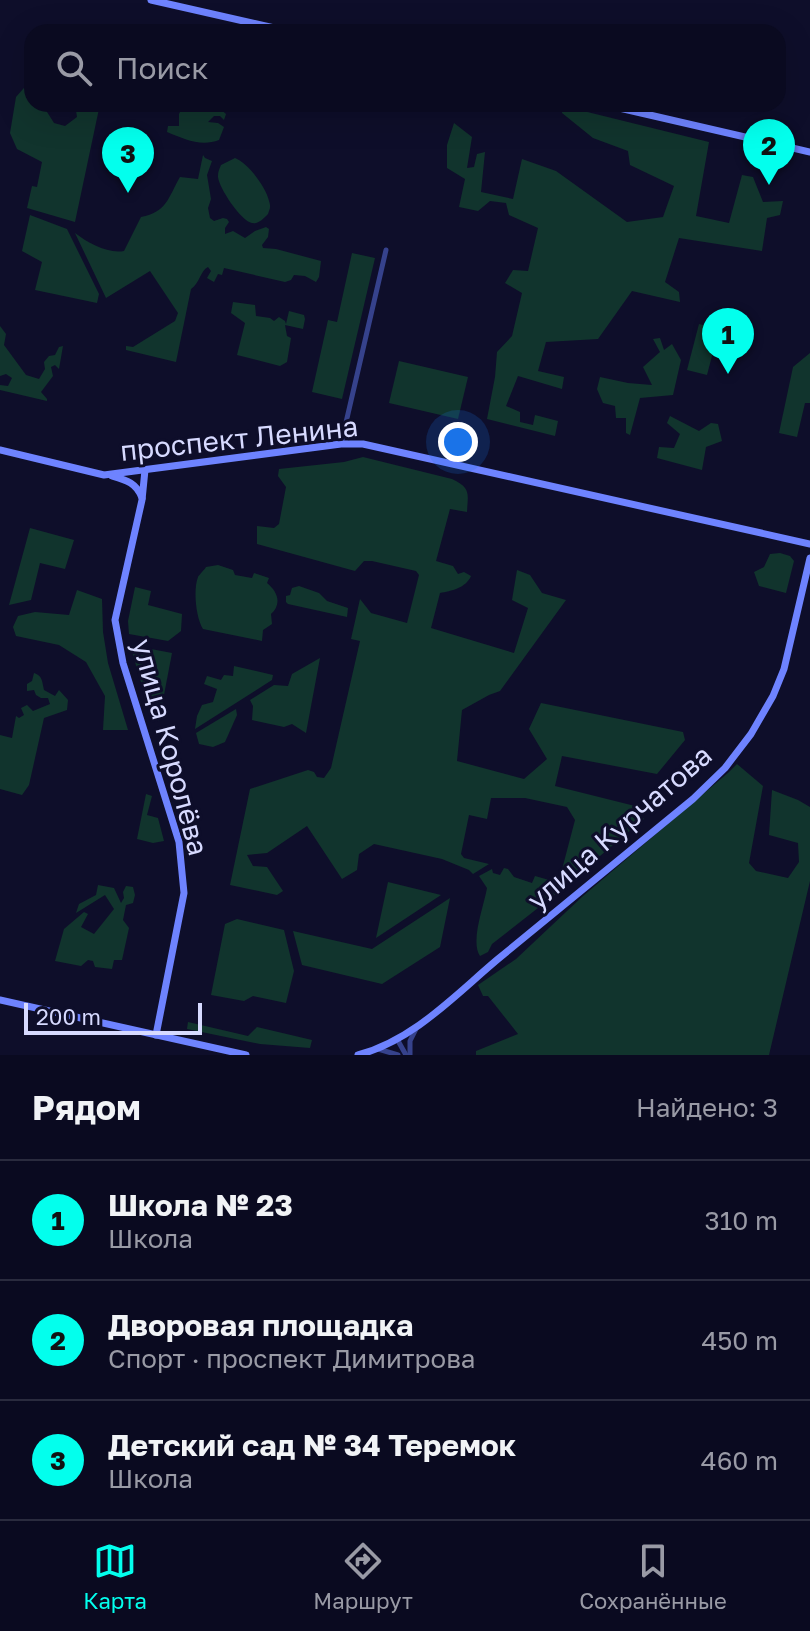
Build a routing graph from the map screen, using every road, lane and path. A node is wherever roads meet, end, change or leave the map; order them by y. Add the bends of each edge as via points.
1 (151, 0) edge
2 (257, 24) edge
3 (637, 112) edge
4 (810, 152) edge
5 (386, 250) dead end
6 (341, 444) junction
7 (0, 450) edge
8 (145, 470) junction
9 (104, 475) junction
10 (142, 500) junction
11 (810, 544) edge
12 (810, 558) edge
13 (0, 1000) edge
14 (417, 1026) junction
15 (156, 1035) junction
16 (397, 1039) junction
17 (377, 1049) junction
18 (246, 1055) edge
19 (358, 1055) edge
20 (398, 1055) edge
21 (408, 1055) edge

1 - 2 street
3 - 4 street
5 - 6 street
6 - 8 street, проспект Ленина
6 - 11 street, проспект Ленина via 363,444
7 - 9 street, проспект Ленина
8 - 9 street, проспект Ленина
8 - 10 street, улица Королёва
9 - 10 street via 132,483
10 - 15 street, улица Королёва via 115,620 123,663 179,842 184,893
12 - 14 street, улица Курчатова via 784,669 763,716 725,768
13 - 15 street
14 - 16 street, улица Курчатова
14 - 21 street
15 - 18 street
16 - 17 street, улица Курчатова
16 - 21 street
17 - 19 street, улица Курчатова
17 - 20 street

